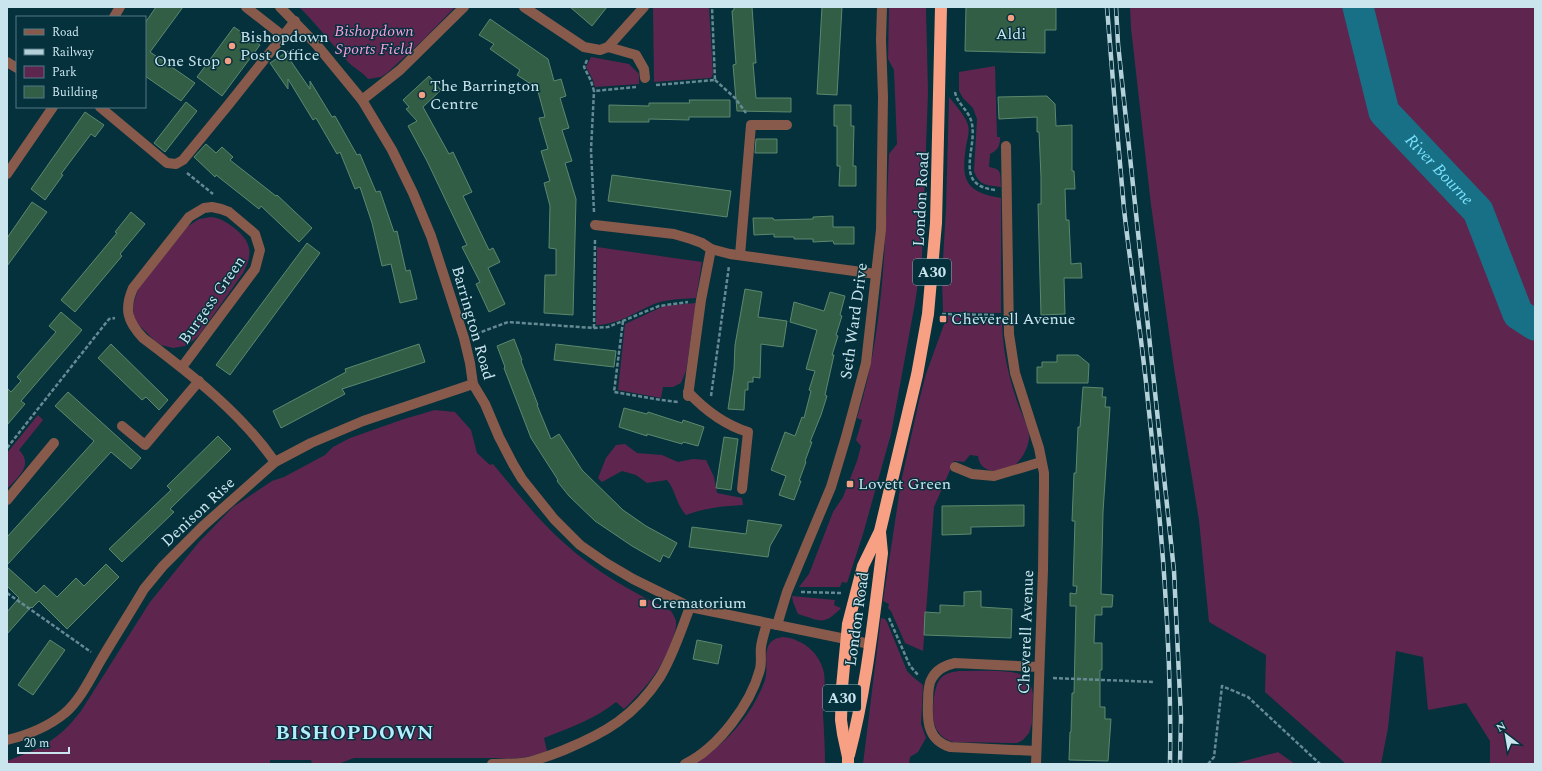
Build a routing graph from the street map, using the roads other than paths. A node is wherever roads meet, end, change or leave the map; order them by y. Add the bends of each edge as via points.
1 (120, 7) edge
2 (246, 7) edge
3 (280, 7) edge
4 (464, 7) edge
5 (524, 7) edge
6 (644, 7) edge
7 (882, 7) edge
8 (941, 7) edge
9 (115, 16) edge
10 (295, 21) junction
11 (283, 36) junction
12 (608, 47) junction
13 (7, 62) edge
14 (16, 67) edge
15 (645, 78) dead end
16 (362, 100) junction
17 (52, 108) edge
18 (101, 108) edge
19 (788, 125) dead end
20 (1006, 146) dead end
21 (7, 174) edge
22 (595, 225) road end
23 (711, 249) junction
24 (735, 255) junction
25 (876, 274) junction
26 (182, 367) junction
27 (199, 381) junction
28 (473, 384) junction
29 (122, 426) dead end
30 (54, 443) dead end
31 (276, 462) junction
32 (1042, 462) junction
33 (955, 467) dead end
34 (742, 489) dead end
35 (7, 500) edge
36 (880, 531) junction
37 (690, 607) junction
38 (772, 624) junction
39 (847, 639) junction
40 (870, 644) junction
41 (1038, 672) junction
42 (7, 740) edge
43 (1036, 751) junction
44 (848, 760) edge
45 (492, 764) edge
46 (685, 764) edge
47 (1036, 764) edge

1 - 9 street
2 - 11 street
3 - 10 street, Barrington Road
4 - 16 street via 405,65
5 - 12 street via 584,47 600,50
6 - 12 street
7 - 25 street, Seth Ward Drive via 883,168 881,230
8 - 36 highway, London Road / A30 via 936,223 928,314 917,375
10 - 11 street
10 - 16 street, Barrington Road
11 - 18 street via 183,160 176,164 167,163
12 - 15 street via 636,55 644,69
13 - 14 street
16 - 28 street, Barrington Road via 392,150 431,236 464,338
17 - 21 street
19 - 24 street via 751,125
20 - 32 street, Cheverell Avenue via 1009,334 1015,372
22 - 23 street via 674,234 702,243
23 - 24 street
23 - 34 street via 688,394 724,422 748,432
24 - 25 street
25 - 38 street, Seth Ward Drive via 866,363 844,444 831,487
26 - 26 street, Burgess Green via 255,269 259,259 260,250 255,234 229,212 212,207 204,208 189,217 133,288 128,299 128,316 135,330
26 - 27 street, Burgess Green
27 - 29 street via 145,445
27 - 31 street, Burgess Green via 249,428
28 - 31 street, Denison Rise via 363,421
28 - 37 street, Barrington Road via 522,479 554,519 580,544 606,563
30 - 35 street
31 - 42 street, Denison Rise via 202,526 163,566 144,589 71,707 40,729
32 - 33 street via 994,476 972,474
32 - 41 street, Cheverell Avenue via 1044,514
36 - 39 highway, London Road / A30 via 862,566
36 - 40 highway, London Road / A30 via 882,553
37 - 38 street, Barrington Road
37 - 45 street via 660,676 648,694 615,725 592,738 531,762
38 - 39 street, Barrington Road
38 - 46 street, Seth Ward Drive via 761,646 758,676 746,703 713,744
39 - 40 street, Barrington Road
39 - 44 highway, London Road / A30 via 841,720
40 - 44 highway, London Road / A30 via 866,680
41 - 43 street, Cheverell Avenue
41 - 43 street via 955,663 945,665 932,678 928,694 929,724 934,737 943,745 950,748
43 - 47 street, Cheverell Avenue

